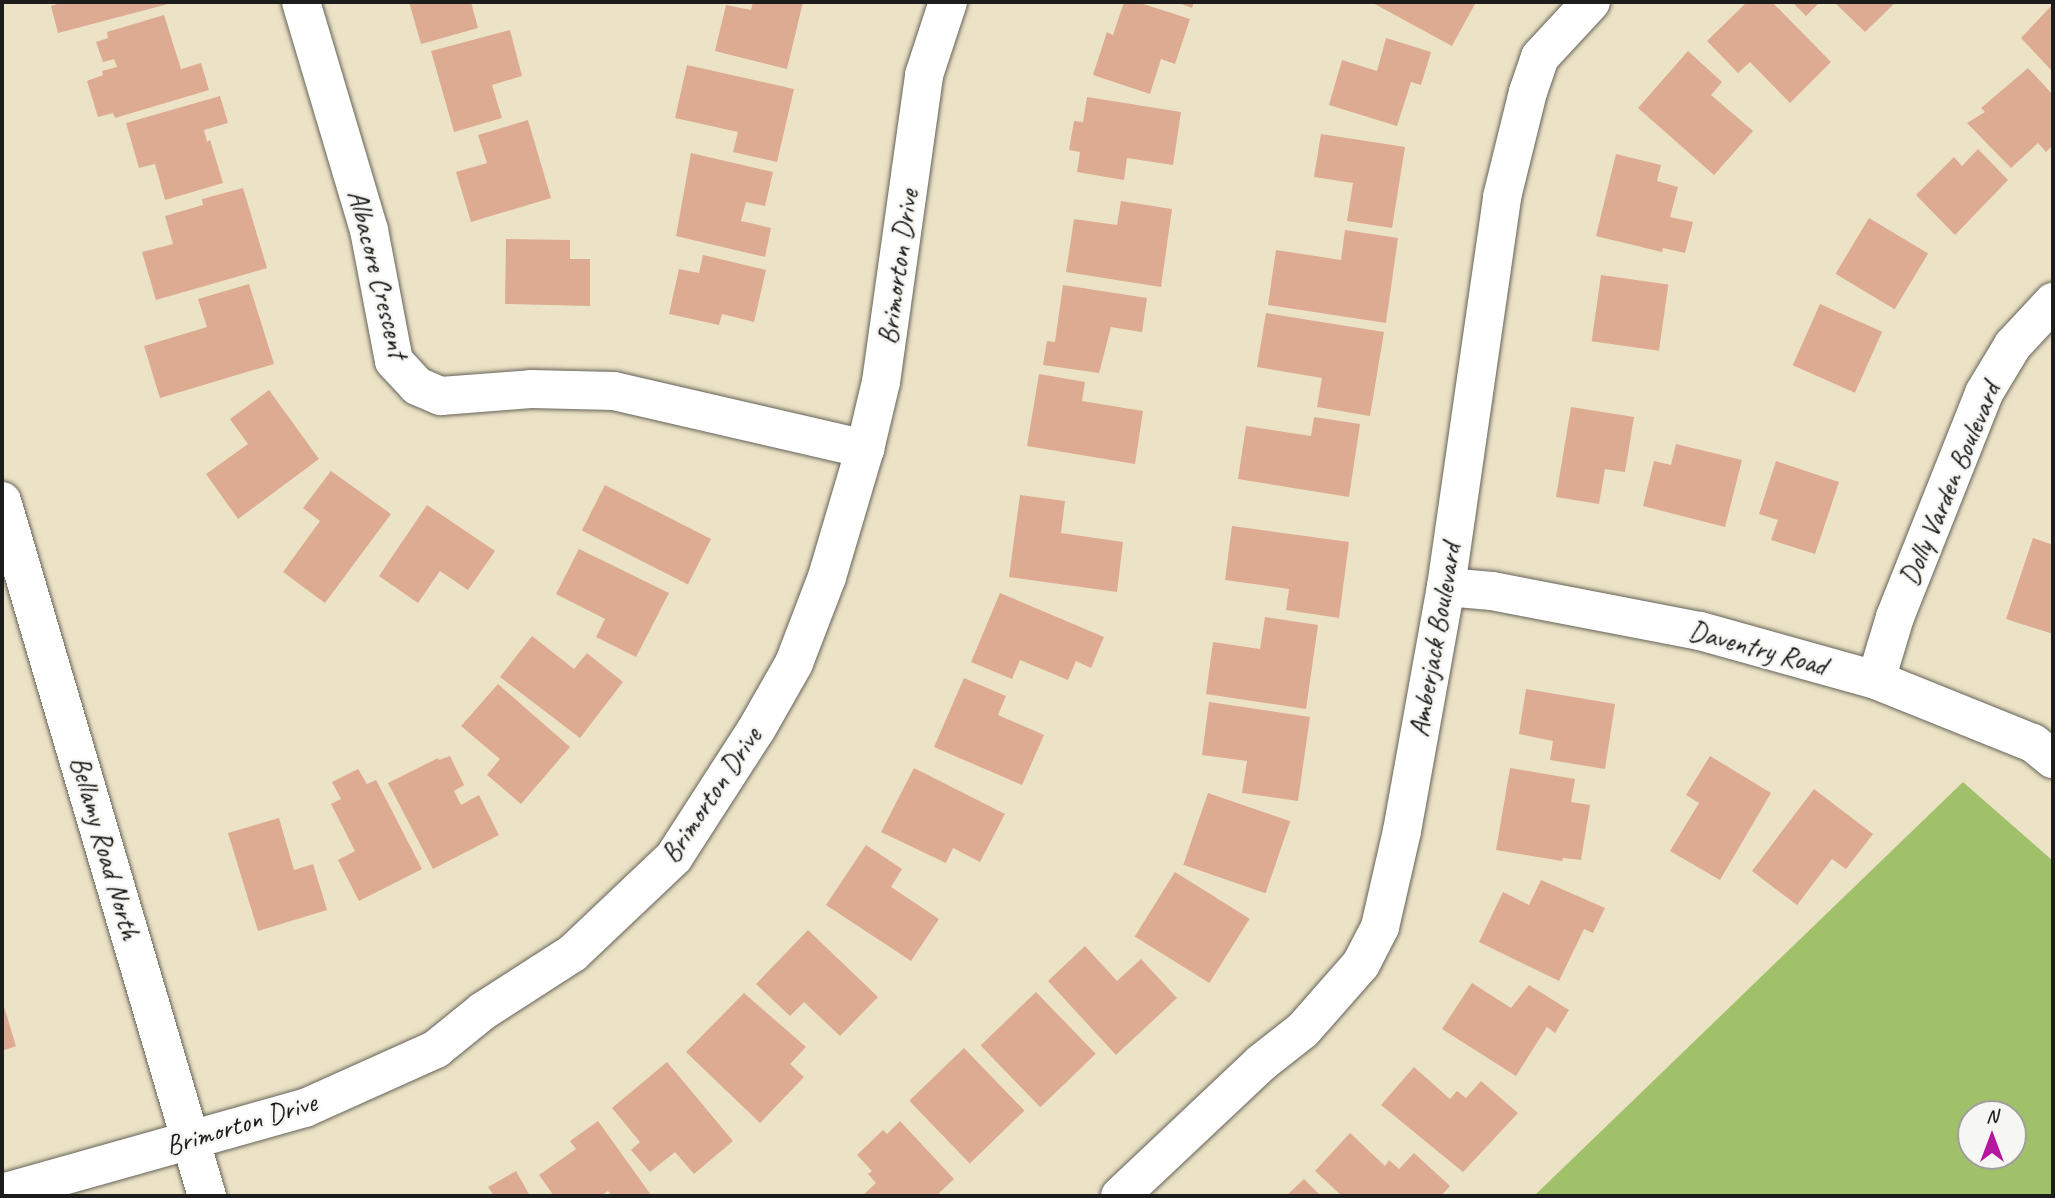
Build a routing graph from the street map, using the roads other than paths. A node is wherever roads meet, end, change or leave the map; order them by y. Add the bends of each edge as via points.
1 (301, 2) edge
2 (948, 2) edge
3 (1591, 2) edge
4 (2053, 302) edge
5 (865, 449) junction
6 (2, 501) edge
7 (1446, 587) junction
8 (1876, 680) junction
9 (2053, 759) edge
10 (190, 1141) junction
11 (2, 1193) edge
12 (207, 1196) edge
13 (1120, 1196) edge

1 - 5 street, Albacore Crescent via 369,230 394,361 417,386 441,396 531,389 614,391
2 - 5 street, Brimorton Drive via 924,75 881,382
3 - 7 street, Amberjack Boulevard via 1540,57 1524,105 1502,197
4 - 8 street, Dolly Varden Boulevard via 2013,345 1984,393 1895,617
5 - 10 street, Brimorton Drive via 827,577 794,663 674,857 573,953 483,1011 436,1049 305,1108
6 - 10 street, Bellamy Road North
7 - 8 street, Daventry Road via 1499,592 1700,631
7 - 13 street, Amberjack Boulevard via 1402,831 1383,915 1361,964 1303,1030 1261,1063
8 - 9 street, Daventry Road via 2033,743
10 - 11 street, Brimorton Drive
10 - 12 street, Bellamy Road North

